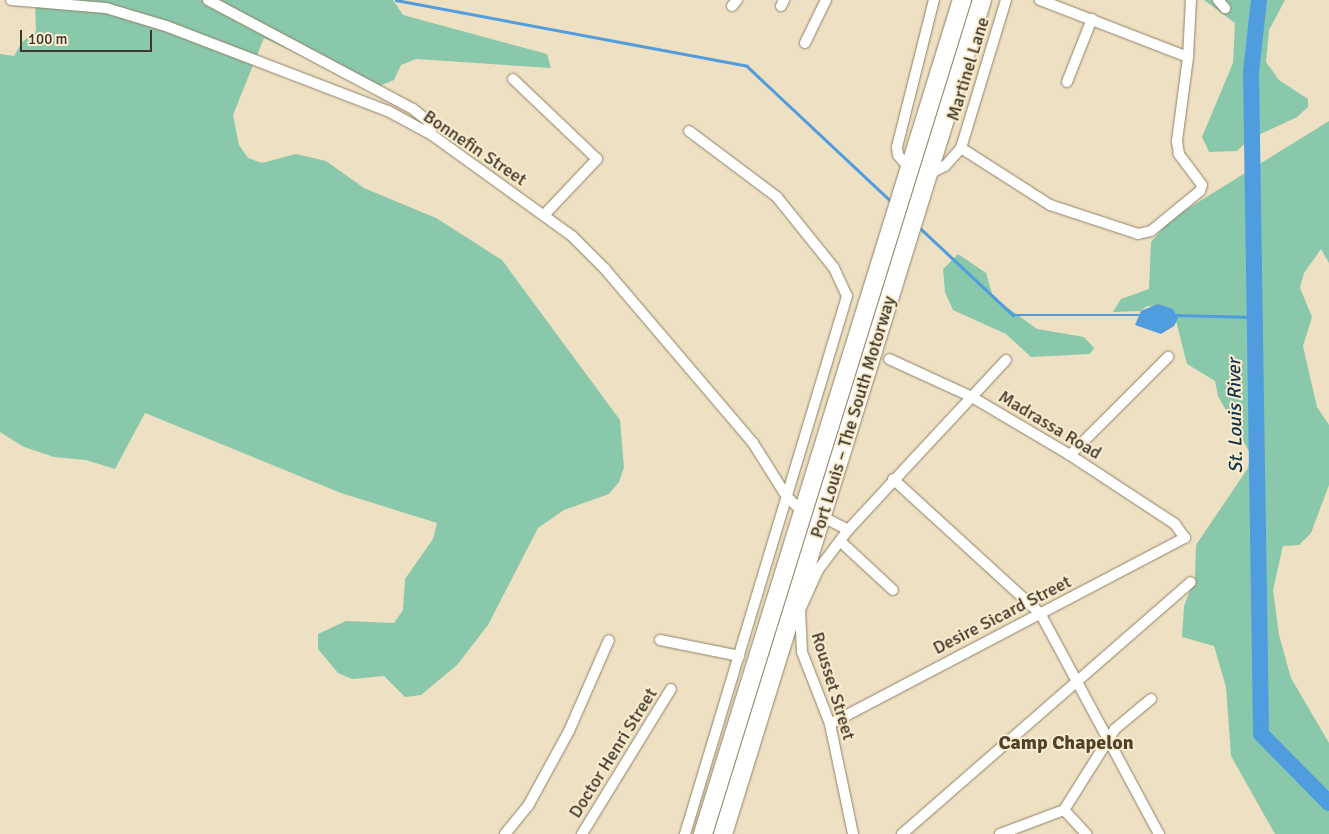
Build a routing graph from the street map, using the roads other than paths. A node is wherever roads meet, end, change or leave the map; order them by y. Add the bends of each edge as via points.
1 (11, 0) edge
2 (208, 0) edge
3 (826, 0) edge
4 (934, 0) edge
5 (982, 0) edge
6 (1006, 0) edge
7 (1040, 0) edge
8 (1191, 0) edge
9 (960, 4) edge
10 (1092, 19) junction
11 (805, 43) dead end
12 (1188, 57) junction
13 (513, 79) dead end
14 (1067, 82) dead end
15 (689, 131) dead end
16 (432, 135) junction
17 (961, 148) junction
18 (929, 174) junction
19 (907, 176) junction
20 (544, 214) junction
21 (1168, 357) dead end
22 (889, 359) dead end
23 (1006, 360) dead end
24 (972, 397) junction
25 (1070, 455) junction
26 (893, 479) junction
27 (787, 497) junction
28 (802, 511) junction
29 (822, 517) junction
30 (848, 530) junction
31 (1185, 534) joint
32 (840, 540) junction
33 (1191, 582) dead end
34 (893, 590) dead end
35 (1040, 613) junction
36 (609, 640) dead end
37 (660, 640) dead end
38 (739, 656) junction
39 (1079, 681) junction
40 (671, 689) dead end
41 (1151, 699) dead end
42 (830, 724) junction
43 (1109, 739) junction
44 (1064, 810) junction
45 (505, 834) edge
46 (582, 834) edge
47 (685, 834) edge
48 (703, 834) edge
49 (723, 834) edge
50 (853, 834) edge
51 (902, 834) edge
52 (1000, 834) edge
53 (1086, 834) edge
54 (1159, 834) edge

1 - 16 street, Bonnefin Street via 106,8 166,26 388,111
2 - 16 street via 413,109 429,122
3 - 11 street
4 - 19 street via 897,147
5 - 18 highway, Port Louis – The South Motorway
6 - 17 street, Martinel Lane
7 - 10 street
8 - 12 street
9 - 19 highway, Port Louis – The South Motorway
10 - 12 street
10 - 14 street
12 - 17 street via 1177,141 1179,154 1202,185 1192,200 1144,235 1050,205
13 - 20 street via 597,159
15 - 27 street via 783,204 834,268 847,296
16 - 20 street, Bonnefin Street
17 - 18 street via 944,166
18 - 29 highway, Port Louis – The South Motorway
19 - 28 highway, Port Louis – The South Motorway
20 - 27 street, Bonnefin Street via 605,269 666,339 753,443
21 - 25 street
22 - 24 street, Madrassa Road
23 - 24 street, Rousset Street
24 - 25 street, Madrassa Road
24 - 26 street, Rousset Street
25 - 31 street, Madrassa Road
26 - 30 street, Rousset Street
26 - 35 street
27 - 28 street, Bonnefin Street
27 - 38 street
28 - 48 highway, Port Louis – The South Motorway
29 - 30 street
29 - 49 highway, Port Louis – The South Motorway
30 - 32 street, Rousset Street
31 - 35 street, Desire Sicard Street via 1181,544
32 - 34 street
32 - 42 street, Rousset Street via 818,570 798,621 802,652
33 - 39 street
35 - 39 street
35 - 42 street, Desire Sicard Street
36 - 45 street via 564,740 528,806
37 - 38 street
38 - 47 street
39 - 43 street
39 - 51 street
40 - 46 street, Doctor Henri Street
41 - 43 street
42 - 50 street, Rousset Street
43 - 44 street
43 - 54 street
44 - 52 street
44 - 53 street

